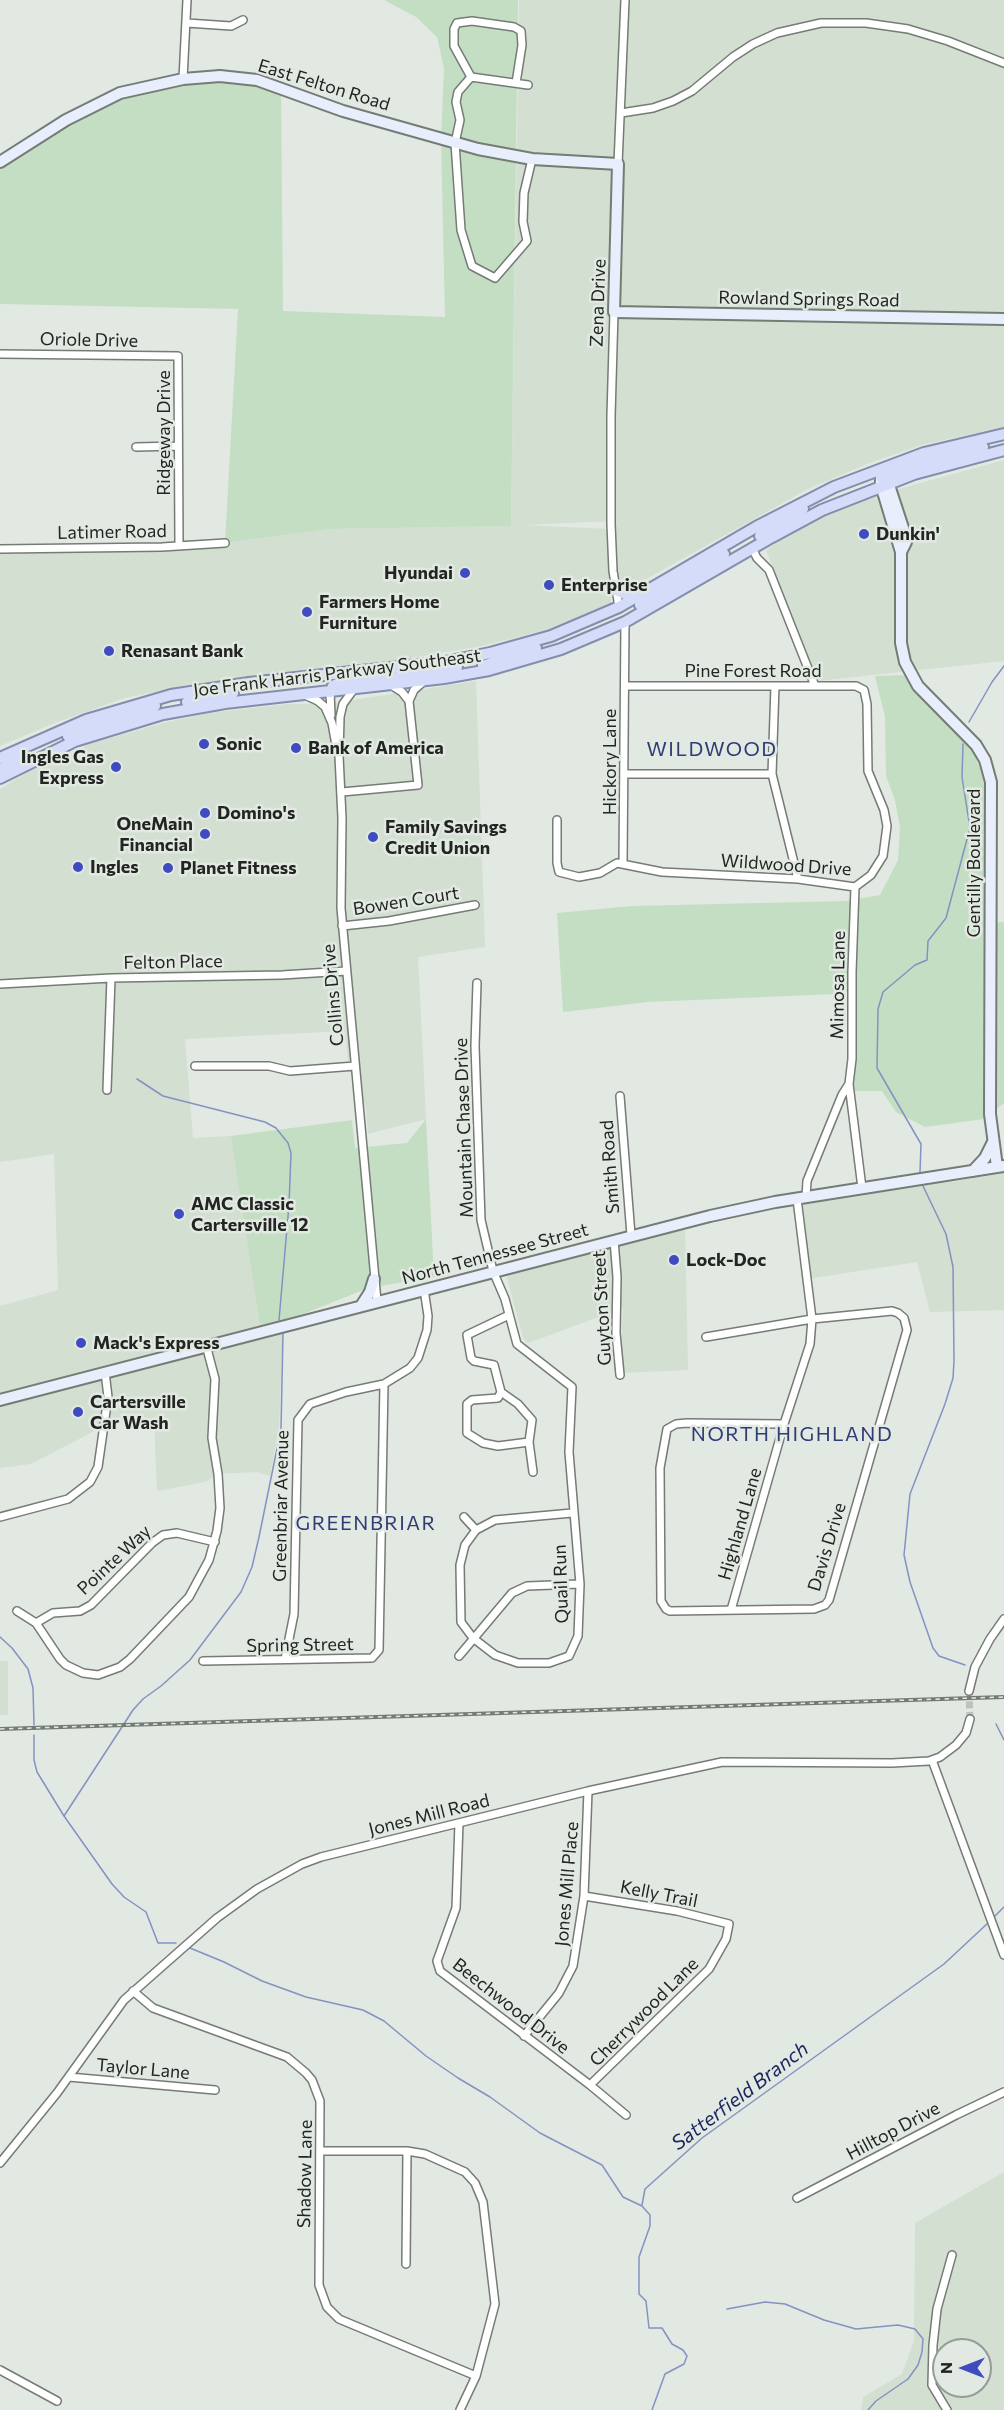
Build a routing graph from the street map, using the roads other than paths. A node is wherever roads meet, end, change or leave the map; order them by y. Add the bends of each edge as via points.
1 (187, 0) edge
2 (625, 0) edge
3 (243, 20) dead end
4 (187, 23) junction
5 (1004, 63) edge
6 (471, 77) junction
7 (183, 79) junction
8 (516, 83) junction
9 (528, 85) dead end
10 (621, 113) junction
11 (456, 142) junction
12 (532, 159) junction
13 (0, 162) edge
14 (618, 164) junction
15 (614, 312) junction
16 (1004, 319) edge
17 (0, 354) edge
18 (178, 356) joint
19 (1004, 434) edge
20 (1004, 443) edge
21 (178, 446) junction
22 (136, 447) dead end
23 (1004, 450) edge
24 (884, 477) junction
25 (756, 527) junction
26 (225, 543) dead end
27 (179, 545) junction
28 (752, 548) junction
29 (0, 549) edge
30 (733, 560) junction
31 (616, 590) junction
32 (640, 596) junction
33 (619, 607) junction
34 (625, 622) junction
35 (490, 653) junction
36 (464, 675) junction
37 (323, 676) junction
38 (424, 681) junction
39 (391, 686) junction
40 (775, 686) junction
41 (815, 686) junction
42 (625, 687) junction
43 (354, 689) junction
44 (330, 692) junction
45 (303, 694) junction
46 (409, 701) junction
47 (867, 705) joint
48 (154, 716) junction
49 (332, 723) junction
50 (339, 756) junction
51 (0, 761) edge
52 (626, 774) junction
53 (772, 774) junction
54 (0, 778) edge
55 (342, 792) junction
56 (557, 820) dead end
57 (623, 864) junction
58 (798, 879) junction
59 (855, 887) junction
60 (475, 905) dead end
61 (342, 927) junction
62 (346, 971) junction
63 (111, 978) junction
64 (477, 983) dead end
65 (0, 984) edge
66 (195, 1066) dead end
67 (355, 1066) junction
68 (849, 1084) junction
69 (107, 1090) dead end
70 (620, 1096) dead end
71 (993, 1143) junction
72 (1004, 1154) edge
73 (1000, 1167) edge
74 (973, 1171) junction
75 (861, 1188) junction
76 (802, 1198) junction
77 (631, 1235) junction
78 (614, 1240) junction
79 (493, 1271) junction
80 (374, 1279) junction
81 (424, 1289) junction
82 (377, 1301) junction
83 (361, 1306) junction
84 (509, 1315) junction
85 (812, 1319) junction
86 (706, 1337) dead end
87 (206, 1345) junction
88 (105, 1372) junction
89 (620, 1375) dead end
90 (384, 1384) junction
91 (501, 1392) junction
92 (0, 1399) edge
93 (784, 1424) junction
94 (530, 1442) junction
95 (533, 1472) dead end
96 (573, 1513) junction
97 (0, 1517) edge
98 (465, 1517) dead end
99 (476, 1530) junction
100 (215, 1542) junction
101 (580, 1584) junction
102 (731, 1610) junction
103 (17, 1611) dead end
104 (1004, 1619) edge
105 (36, 1623) junction
106 (473, 1638) junction
107 (459, 1656) dead end
108 (285, 1659) junction
109 (203, 1662) dead end
110 (969, 1691) tunnel mouth
111 (970, 1719) tunnel mouth
112 (932, 1760) junction
113 (588, 1791) junction
114 (459, 1823) junction
115 (584, 1896) junction
116 (729, 1924) joint
117 (1004, 1955) edge
118 (133, 1991) junction
119 (524, 2036) junction
120 (69, 2077) junction
121 (590, 2085) junction
122 (215, 2090) dead end
123 (1004, 2092) edge
124 (626, 2115) dead end
125 (320, 2151) junction
126 (407, 2151) junction
127 (0, 2163) edge
128 (797, 2198) dead end
129 (952, 2255) dead end
130 (406, 2264) dead end
131 (0, 2370) edge
132 (476, 2376) junction
133 (57, 2401) dead end
134 (460, 2410) edge
135 (947, 2410) edge

1 - 4 street
2 - 10 street, Zena Drive
3 - 4 street via 231,26
4 - 7 street
5 - 10 street via 908,29 866,23 821,23 792,28 759,41 673,101
6 - 8 street
6 - 8 street via 454,46 454,26 466,21 521,31
6 - 11 street via 456,97 460,120
7 - 11 street, East Felton Road via 220,76 257,80 343,111
7 - 13 street, East Felton Road via 120,93 66,120
8 - 9 street
10 - 14 street, Zena Drive
11 - 12 street, East Felton Road
11 - 12 street via 461,230 472,266 495,278 527,241 524,193
12 - 14 street, East Felton Road
14 - 15 street, Zena Drive
15 - 16 street, Rowland Springs Road
15 - 31 street, Zena Drive via 611,524
17 - 18 street, Oriole Drive
18 - 21 street, Ridgeway Drive
19 - 24 main road, Joe Frank Harris Parkway Southeast via 924,453
20 - 24 main road via 929,461
21 - 22 street
21 - 27 street, Ridgeway Drive
23 - 24 main road, Joe Frank Harris Parkway Southeast
24 - 25 main road, Joe Frank Harris Parkway Southeast via 823,492
24 - 28 main road, Joe Frank Harris Parkway Southeast
24 - 30 main road via 800,511 750,543
24 - 71 street, Gentilly Boulevard via 901,552 901,643 905,662 918,686 976,745 991,782 989,1100
25 - 32 main road, Joe Frank Harris Parkway Southeast
25 - 34 main road via 713,561 628,613
26 - 27 street, Latimer Road
27 - 29 street, Latimer Road
28 - 30 main road, Joe Frank Harris Parkway Southeast
28 - 41 street via 769,570
30 - 34 main road, Joe Frank Harris Parkway Southeast
31 - 32 main road
31 - 33 street, Zena Drive
32 - 33 main road, Joe Frank Harris Parkway Southeast
33 - 35 main road, Joe Frank Harris Parkway Southeast via 551,636
33 - 36 main road via 614,617 598,625
34 - 36 main road, Joe Frank Harris Parkway Southeast via 545,655
34 - 42 street, Hickory Lane
35 - 37 main road, Joe Frank Harris Parkway Southeast via 419,666
35 - 44 main road via 476,662 440,671 337,684
36 - 38 main road, Joe Frank Harris Parkway Southeast
37 - 48 main road via 319,683 223,694 168,707
37 - 51 main road, Joe Frank Harris Parkway Southeast via 187,692 137,704 86,720
38 - 39 main road, Joe Frank Harris Parkway Southeast
38 - 46 street
39 - 43 main road, Joe Frank Harris Parkway Southeast
39 - 46 street
40 - 41 street, Pine Forest Road
40 - 42 street, Pine Forest Road
40 - 53 street
41 - 47 street, Pine Forest Road via 856,686 864,690
42 - 52 street, Hickory Lane
43 - 44 main road, Joe Frank Harris Parkway Southeast
43 - 50 street, Collins Drive via 341,708
44 - 45 main road, Joe Frank Harris Parkway Southeast
44 - 49 street
45 - 48 main road, Joe Frank Harris Parkway Southeast
45 - 49 street via 325,707
46 - 55 street via 418,785
47 - 59 street, Wildwood Drive via 868,771 884,810 888,834 878,866
48 - 54 main road, Joe Frank Harris Parkway Southeast via 67,745
49 - 50 street
50 - 55 street, Collins Drive
52 - 53 street
52 - 57 street, Hickory Lane
53 - 58 street
55 - 61 street, Collins Drive
56 - 57 street via 559,872 590,876
57 - 58 street, Wildwood Drive via 662,872
58 - 59 street, Wildwood Drive
59 - 68 street, Mimosa Lane
60 - 61 street, Bowen Court
61 - 62 street, Collins Drive
62 - 63 street, Felton Place
62 - 67 street, Collins Drive
63 - 65 street, Felton Place
63 - 69 street
64 - 79 street, Mountain Chase Drive via 480,1209
66 - 67 street via 269,1066 290,1071
67 - 80 street, Collins Drive
68 - 75 street, Mimosa Lane
68 - 76 street, Mimosa Lane
70 - 77 street, Smith Road
71 - 72 street
71 - 73 street, Gentilly Boulevard
71 - 74 street
73 - 74 street, North Tennessee Street
74 - 75 street, North Tennessee Street
75 - 76 street, North Tennessee Street
76 - 77 street, North Tennessee Street
76 - 85 street, Highland Lane
77 - 78 street, North Tennessee Street
78 - 79 street, North Tennessee Street
78 - 89 street, Guyton Street via 615,1333
79 - 81 street, North Tennessee Street
79 - 84 street, Quail Run
80 - 82 street, Collins Drive
80 - 83 street
81 - 82 street, North Tennessee Street
81 - 90 street, Greenbriar Avenue via 428,1316 421,1351 410,1368
82 - 83 street, North Tennessee Street
83 - 87 street, North Tennessee Street
84 - 91 street via 467,1335 471,1358 495,1365
84 - 96 street, Quail Run via 517,1344 572,1387 569,1452
85 - 86 street, Davis Drive
85 - 93 street, Highland Lane via 810,1344
85 - 102 street, Davis Drive via 892,1311 904,1318 907,1330 829,1600 814,1609
87 - 88 street, North Tennessee Street
87 - 100 street via 215,1379 212,1439 220,1486
88 - 92 street, North Tennessee Street
88 - 97 street via 108,1397 98,1467 90,1482 68,1499
90 - 108 street, Greenbriar Avenue via 310,1404 298,1420 294,1614
90 - 108 street, Spring Street via 379,1650 372,1658
91 - 94 street via 532,1420
91 - 94 street via 498,1398 467,1404 467,1433 483,1443 498,1446
93 - 102 street, Highland Lane
93 - 102 street, Davis Drive via 687,1423 670,1426 665,1434 660,1468 661,1601 670,1611
94 - 95 street
96 - 99 street via 495,1520
96 - 101 street, Quail Run
98 - 99 street
99 - 106 street, Quail Run via 465,1545 460,1564 460,1622
100 - 105 street, Pointe Way via 177,1533 163,1535 91,1605 80,1611 53,1613
100 - 105 street via 189,1597 120,1667 98,1675 75,1670 60,1659
101 - 106 street via 527,1586 512,1593
101 - 106 street, Quail Run via 578,1636 569,1656 549,1663 518,1663 495,1655
103 - 105 street
104 - 110 street via 975,1667
106 - 107 street
108 - 109 street, Spring Street
111 - 112 street, Jones Mill Road via 960,1741
112 - 113 street, Jones Mill Road via 722,1762
112 - 117 street
113 - 114 street, Jones Mill Road
113 - 115 street, Jones Mill Place
114 - 118 street, Jones Mill Road via 321,1857 288,1870 217,1918
114 - 119 street, Beechwood Drive via 456,1908 437,1965 449,1979
115 - 116 street, Kelly Trail via 658,1907
115 - 119 street, Jones Mill Place via 577,1952 568,1978
116 - 121 street, Cherrywood Lane via 726,1939 709,1969
118 - 120 street, Jones Mill Road
118 - 125 street, Shadow Lane via 153,2008 177,2019 270,2050 296,2063 312,2080 320,2102
119 - 121 street, Beechwood Drive
120 - 122 street, Taylor Lane
120 - 127 street, Jones Mill Road
121 - 124 street, Beechwood Drive
123 - 128 street, Hilltop Drive
125 - 126 street
125 - 132 street, Shadow Lane via 319,2285 327,2307 339,2319
126 - 130 street
126 - 132 street via 425,2154 465,2172 483,2202 495,2304
129 - 135 street via 937,2309 933,2345 932,2385
131 - 133 street
132 - 134 street

